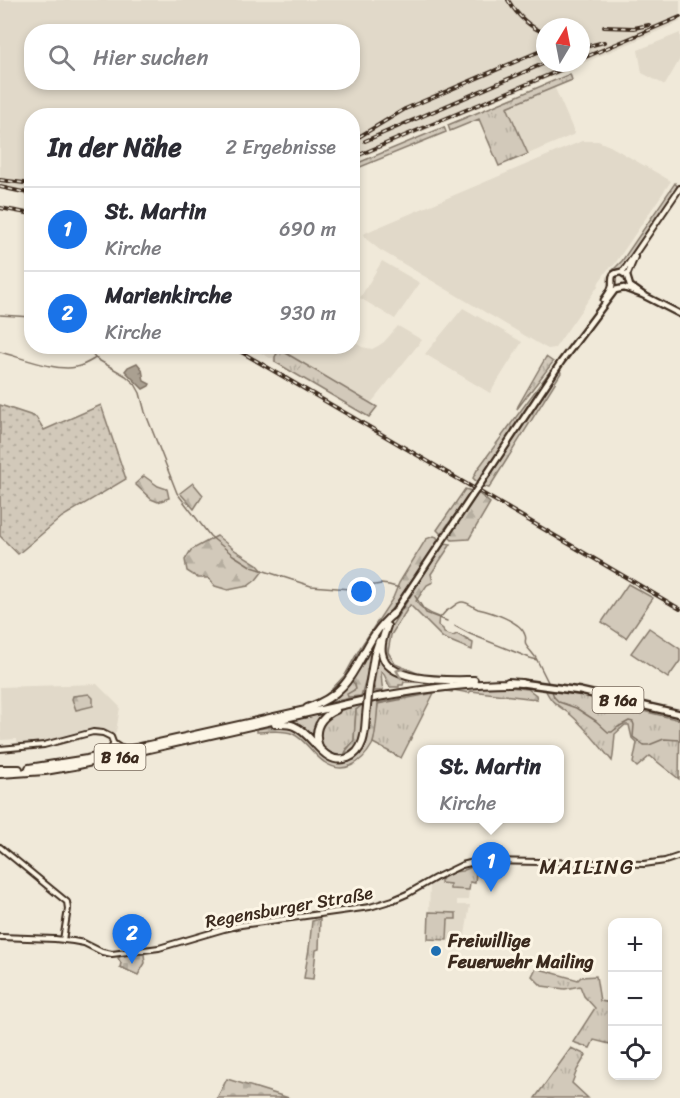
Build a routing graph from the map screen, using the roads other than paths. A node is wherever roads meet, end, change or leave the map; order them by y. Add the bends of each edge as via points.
1 (680, 188) edge
2 (638, 251) junction
3 (621, 272) junction
4 (627, 276) junction
5 (628, 283) junction
6 (612, 284) junction
7 (624, 288) junction
8 (617, 289) junction
9 (643, 295) junction
10 (680, 314) edge
11 (566, 357) junction
12 (393, 614) junction
13 (387, 626) junction
14 (479, 681) junction
15 (511, 683) junction
16 (521, 683) joint
17 (348, 704) junction
18 (292, 713) junction
19 (680, 714) edge
20 (238, 729) junction
21 (114, 745) junction
22 (319, 748) junction
23 (0, 749) edge
24 (126, 750) junction
25 (106, 755) junction
26 (0, 769) edge
27 (0, 774) edge
28 (0, 847) edge
29 (680, 856) edge
30 (0, 937) edge
31 (63, 940) junction

1 - 2 street
2 - 3 street
2 - 4 street
3 - 4 main road
3 - 6 main road via 614,275
4 - 5 main road
5 - 7 main road
5 - 9 main road
6 - 8 main road
6 - 11 main road
7 - 8 main road
7 - 9 main road
8 - 11 main road
9 - 10 main road
11 - 12 main road, bridge
12 - 13 main road
12 - 18 highway via 370,641 342,687 325,701
14 -> 13 highway via 421,678 393,670 381,650
13 - 22 highway, bridge via 374,656 359,750 344,759 334,759
14 - 15 highway, B 16a
14 - 18 highway, B 16a via 411,687
15 - 16 highway, B 16a
15 - 17 highway, B 16a via 432,688
16 - 19 main road, B 16a via 580,691
17 - 20 highway, B 16a
17 - 22 highway via 321,721
18 - 24 highway, B 16a
20 - 22 highway via 293,725
20 - 27 highway, B 16a via 74,766
21 - 23 street via 111,737 99,732 44,745
21 - 24 highway
21 - 25 highway
24 - 25 highway, B 16a
25 - 26 highway, B 16a via 48,766
28 - 31 street via 66,901
29 - 31 street, Regensburger Straße via 644,864 474,862 370,908 241,925 165,947 111,954
30 - 31 street

